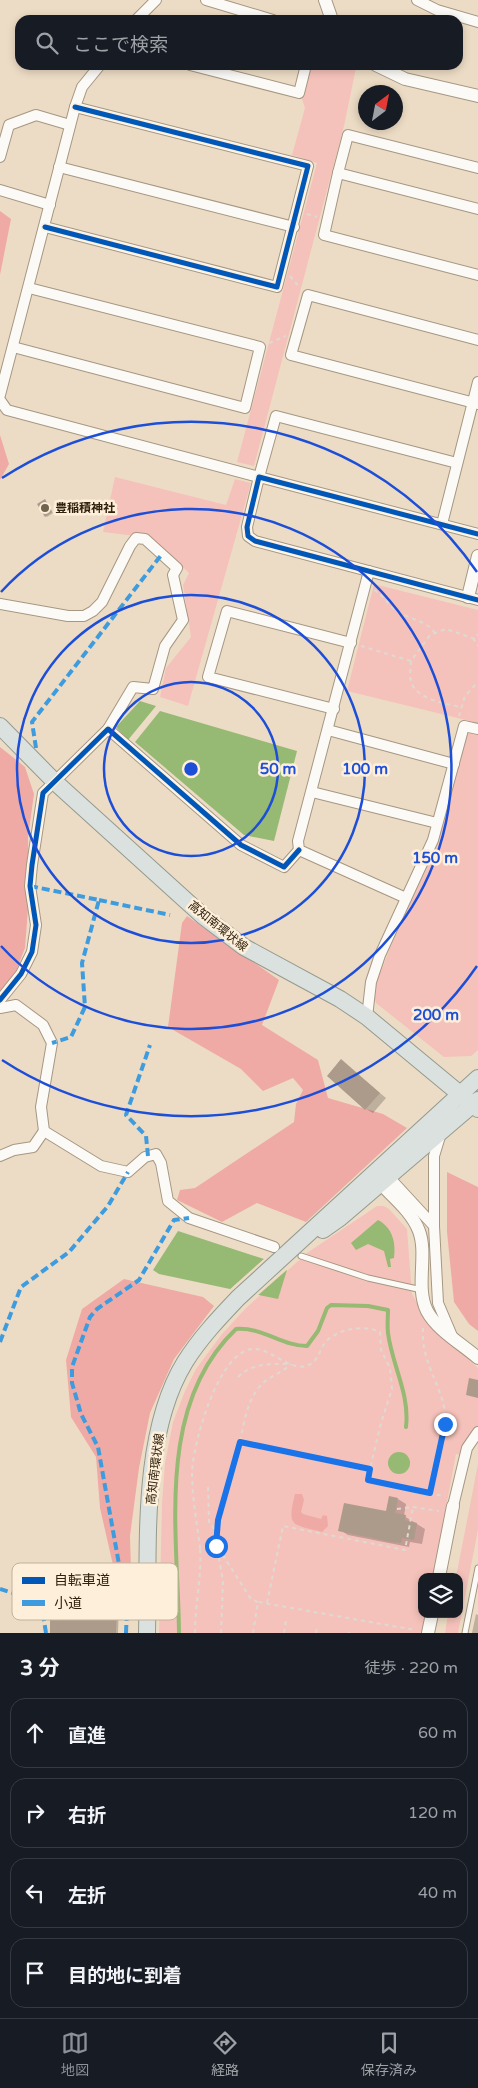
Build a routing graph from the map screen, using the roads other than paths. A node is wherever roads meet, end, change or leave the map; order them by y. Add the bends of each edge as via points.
1 (206, 0) edge
2 (325, 0) edge
3 (417, 0) edge
4 (152, 1) edge
5 (140, 15) edge
6 (256, 15) edge
7 (330, 15) edge
8 (454, 15) edge
9 (463, 18) edge
10 (478, 22) edge
11 (96, 70) edge
12 (209, 70) edge
13 (305, 70) edge
14 (387, 70) edge
15 (478, 96) edge
16 (75, 106) junction
17 (70, 125) junction
18 (0, 157) edge
19 (59, 167) junction
20 (478, 168) edge
21 (338, 173) junction
22 (0, 190) edge
23 (50, 205) junction
24 (478, 209) edge
25 (45, 227) junction
26 (294, 227) junction
27 (478, 275) edge
28 (29, 288) junction
29 (478, 340) edge
30 (13, 347) junction
31 (478, 382) edge
32 (0, 395) edge
33 (0, 400) edge
34 (476, 404) edge
35 (457, 462) junction
36 (260, 477) junction
37 (442, 524) junction
38 (478, 534) edge
39 (478, 556) edge
40 (369, 572) junction
41 (473, 598) edge
42 (0, 604) edge
43 (351, 643) junction
44 (334, 709) junction
45 (0, 726) edge
46 (108, 729) junction
47 (478, 729) edge
48 (328, 730) junction
49 (454, 764) junction
50 (55, 782) junction
51 (312, 792) junction
52 (438, 823) junction
53 (300, 850) junction
54 (406, 898) junction
55 (0, 1000) edge
56 (0, 1008) edge
57 (367, 1017) junction
58 (478, 1078) edge
59 (459, 1095) junction
60 (476, 1105) edge
61 (443, 1130) junction
62 (44, 1131) junction
63 (0, 1156) edge
64 (382, 1176) junction
65 (434, 1226) junction
66 (278, 1253) junction
67 (301, 1256) dead end
68 (422, 1290) junction
69 (452, 1336) junction
70 (478, 1358) edge
71 (478, 1432) edge
72 (453, 1506) joint
73 (148, 1563) edge
74 (478, 1568) edge
75 (441, 1573) edge
76 (430, 1618) edge
77 (147, 1620) edge
78 (424, 1632) edge
79 (147, 1633) edge
80 (465, 1633) edge

1 - 6 street
2 - 7 street
3 - 8 street
4 - 5 street
9 - 10 street
11 - 16 street via 82,87
12 - 13 street via 299,93
14 - 15 street via 406,79
16 - 17 street
16 - 26 street via 308,166
17 - 18 street via 36,115 9,125
17 - 19 street
19 - 23 street
19 - 26 street
20 - 21 street via 348,135
21 - 24 street
21 - 27 street via 324,235
22 - 23 street
23 - 25 street
25 - 26 street via 277,287
25 - 28 street
28 - 30 street
28 - 30 street via 260,347 245,408
29 - 34 street via 308,295 292,355
30 - 32 street
31 - 34 street
33 - 36 street via 7,410
34 - 35 street
35 - 36 street via 276,416
35 - 37 street
36 - 37 street
36 - 40 street via 246,526 248,536 255,541
37 - 38 street
39 - 41 street
40 - 41 street
40 - 43 street
42 - 46 street via 84,616 102,602 136,538 145,539 177,568 173,575 183,620 165,646 152,688 133,686
43 - 44 street
43 - 44 street via 227,611 208,677
44 - 48 street
45 - 50 main road, 高知南環状線
46 - 50 street
46 - 53 street via 241,845 284,867
47 - 49 street via 464,726
48 - 49 street
48 - 51 street
49 - 52 street
50 - 55 street via 43,794 32,865 30,886 36,925 32,952 21,974
50 - 57 main road, 高知南環状線 via 244,948
51 - 52 street
51 - 53 street via 298,841
52 - 54 street via 434,840
53 - 54 street
54 - 57 street via 371,982
56 - 62 street via 16,1005 43,1024 52,1043 41,1107
57 - 59 main road, 高知南環状線
58 - 59 main road, 高知南環状線
59 - 60 main road, 高知南環状線
59 - 64 main road, 高知南環状線
60 - 61 main road, 高知南環状線
61 - 64 main road, 高知南環状線
61 - 65 street via 434,1156
62 - 63 street via 33,1148 14,1150
62 - 66 street via 101,1166 128,1172 145,1157 156,1154 161,1163 168,1201 189,1218
64 - 65 street
64 - 66 main road, 高知南環状線
64 - 68 street via 420,1233
65 - 69 street via 438,1303
66 - 73 main road, 高知南環状線 via 212,1326 185,1363 168,1398 157,1437 150,1488
67 - 68 lane via 368,1278
68 - 69 street via 426,1310 436,1324
69 - 70 street
71 - 72 street via 468,1448
72 - 75 street
74 - 80 lane
76 - 78 street
77 - 79 main road, 高知南環状線

